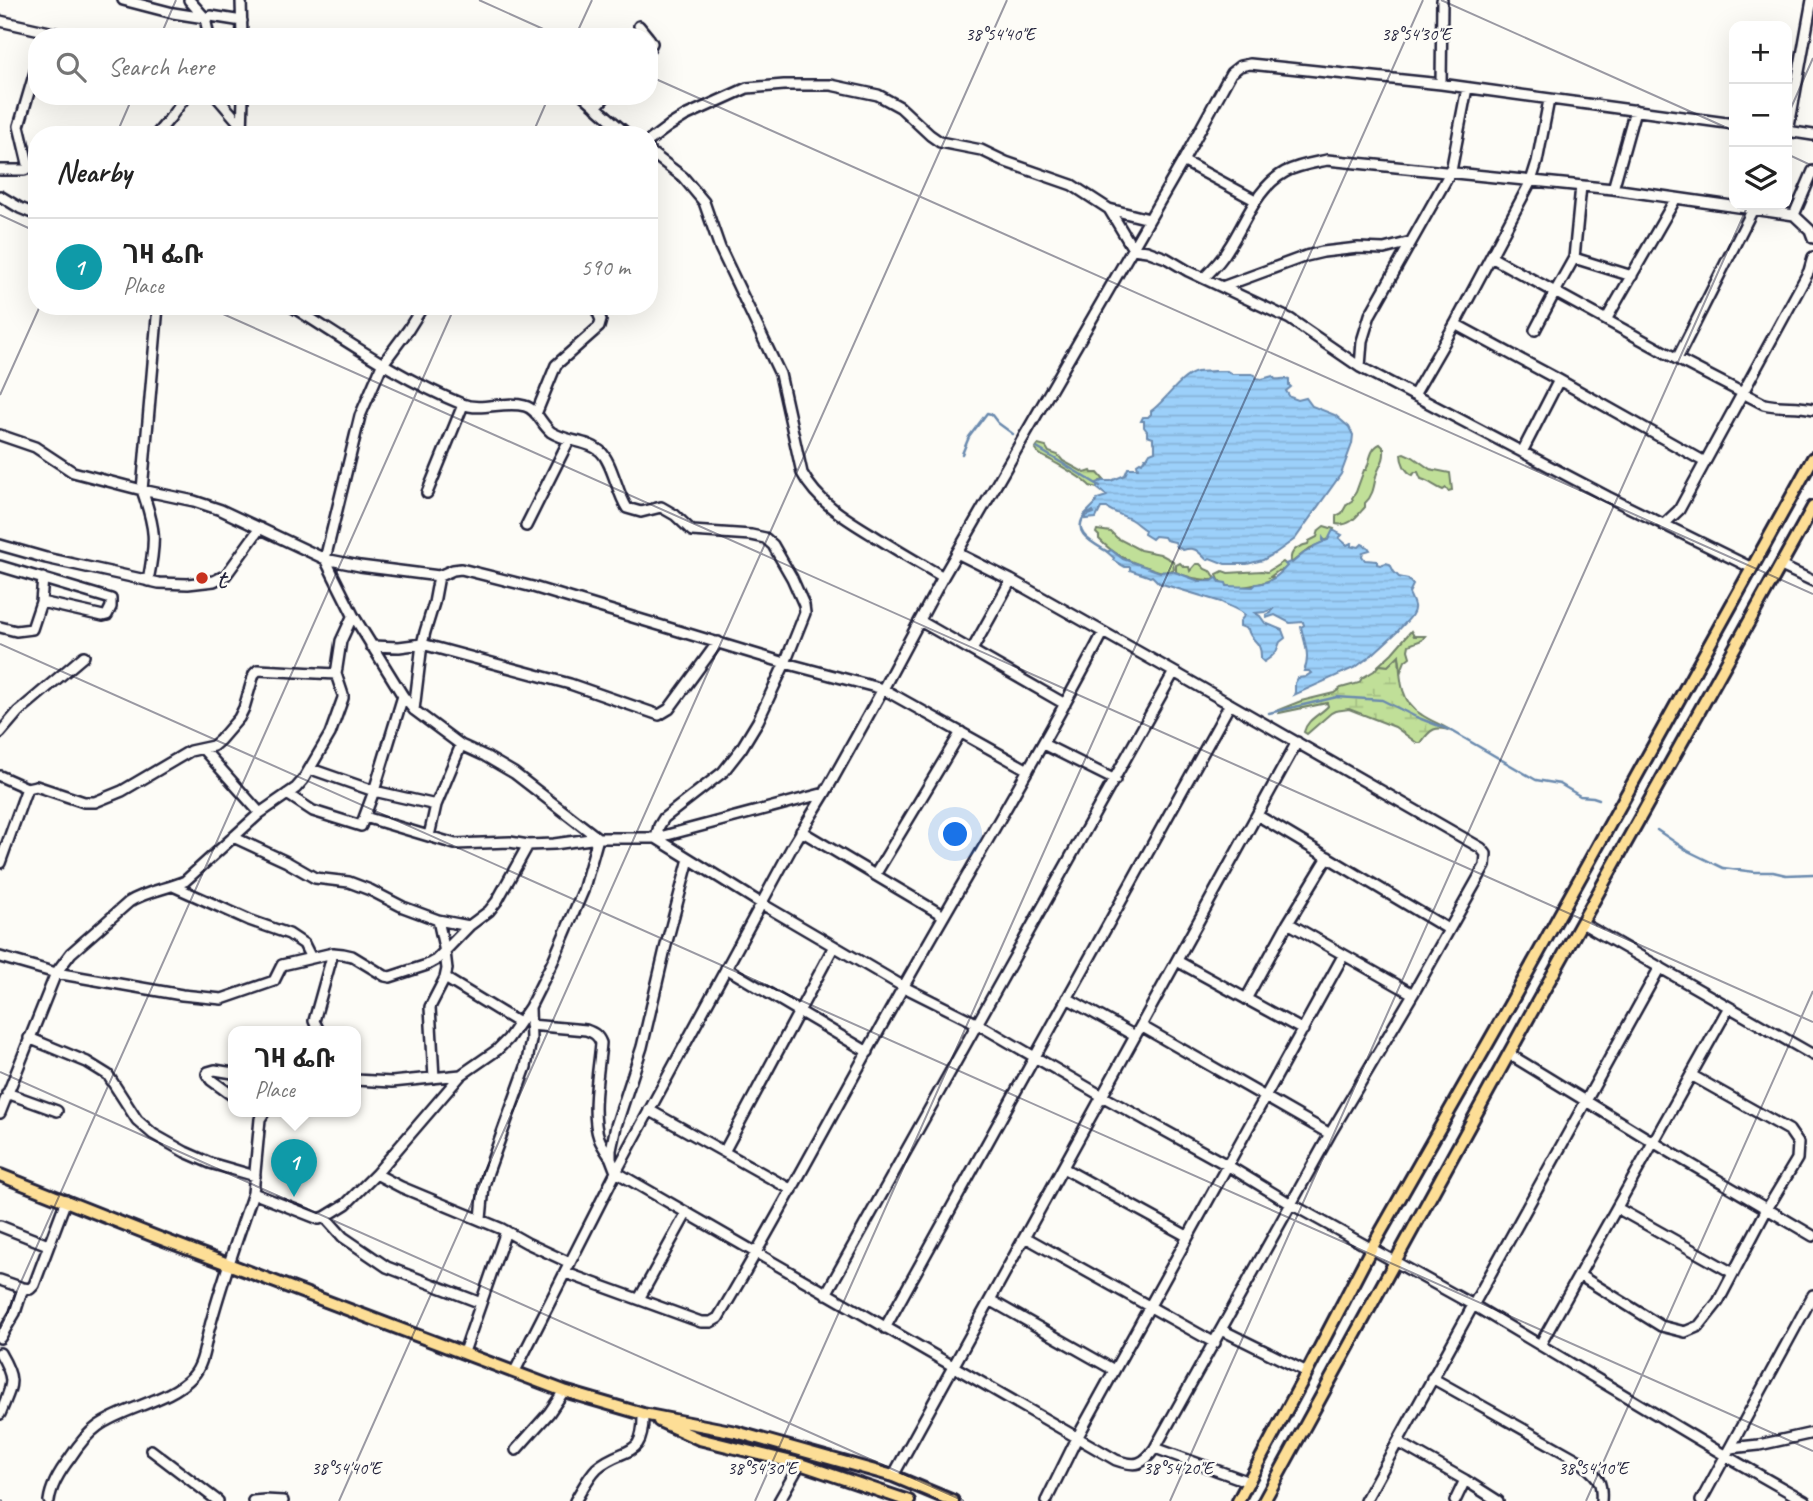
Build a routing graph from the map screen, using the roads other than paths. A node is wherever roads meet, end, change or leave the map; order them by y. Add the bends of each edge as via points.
1 (123, 0) edge
2 (189, 0) edge
3 (241, 0) edge
4 (1442, 0) edge
5 (1812, 0) edge
6 (205, 18) junction
7 (242, 20) junction
8 (0, 21) edge
9 (207, 28) edge
10 (242, 28) edge
11 (28, 29) edge
12 (1441, 84) junction
13 (1467, 88) junction
14 (28, 96) edge
15 (1549, 100) junction
16 (179, 105) edge
17 (223, 105) edge
18 (243, 105) edge
19 (596, 107) edge
20 (1635, 110) junction
21 (1792, 110) edge
22 (1729, 123) edge
23 (163, 126) edge
24 (239, 126) edge
25 (242, 126) edge
26 (618, 126) edge
27 (1792, 132) edge
28 (658, 134) edge
29 (1813, 135) edge
30 (28, 152) edge
31 (658, 158) edge
32 (1183, 162) junction
33 (28, 168) edge
34 (0, 170) edge
35 (1451, 171) junction
36 (1813, 171) edge
37 (1531, 181) junction
38 (1581, 186) junction
39 (1614, 189) junction
40 (0, 196) edge
41 (1676, 198) junction
42 (1255, 200) junction
43 (1729, 206) edge
44 (1109, 209) junction
45 (1752, 210) edge
46 (1760, 210) edge
47 (28, 211) edge
48 (1794, 215) junction
49 (1149, 219) junction
50 (1813, 239) edge
51 (1411, 242) junction
52 (1133, 249) junction
53 (1491, 257) junction
54 (1813, 257) edge
55 (1574, 258) junction
56 (1632, 276) junction
57 (1204, 278) junction
58 (1222, 287) junction
59 (1555, 292) junction
60 (157, 315) edge
61 (305, 315) edge
62 (417, 315) edge
63 (599, 315) edge
64 (1606, 320) junction
65 (1455, 324) junction
66 (1535, 330) dead end
67 (1677, 359) junction
68 (382, 365) junction
69 (1360, 367) junction
70 (1559, 380) junction
71 (1744, 393) junction
72 (1414, 395) junction
73 (463, 405) junction
74 (1813, 410) edge
75 (536, 414) junction
76 (0, 435) edge
77 (569, 440) junction
78 (1522, 452) junction
79 (1813, 458) edge
80 (1705, 462) junction
81 (142, 490) junction
82 (427, 493) dead end
83 (1813, 506) edge
84 (1663, 525) junction
85 (526, 526) dead end
86 (260, 528) junction
87 (0, 545) edge
88 (957, 553) junction
89 (325, 559) junction
90 (0, 566) edge
91 (1781, 566) junction
92 (1752, 568) junction
93 (439, 576) junction
94 (943, 577) junction
95 (43, 578) junction
96 (1011, 580) junction
97 (148, 581) junction
98 (1813, 581) edge
99 (41, 602) junction
100 (353, 615) junction
101 (920, 621) junction
102 (0, 626) edge
103 (1103, 633) junction
104 (718, 642) junction
105 (422, 644) junction
106 (371, 646) junction
107 (972, 650) junction
108 (84, 656) dead end
109 (785, 663) junction
110 (1174, 672) junction
111 (336, 674) junction
112 (883, 689) junction
113 (403, 696) junction
114 (1230, 704) junction
115 (1065, 705) junction
116 (414, 710) junction
117 (961, 732) junction
118 (0, 733) edge
119 (1297, 742) junction
120 (1042, 744) junction
121 (461, 745) junction
122 (203, 749) junction
123 (311, 769) junction
124 (1028, 770) junction
125 (0, 776) edge
126 (1115, 780) junction
127 (27, 789) junction
128 (374, 791) junction
129 (825, 793) junction
130 (287, 794) junction
131 (436, 805) junction
132 (260, 813) junction
133 (1256, 815) junction
134 (365, 817) junction
135 (801, 831) junction
136 (429, 836) junction
137 (233, 837) junction
138 (598, 838) junction
139 (656, 838) junction
140 (3, 845) edge
141 (528, 845) junction
142 (1328, 857) junction
143 (689, 859) junction
144 (0, 863) edge
145 (875, 875) junction
146 (173, 886) junction
147 (762, 904) junction
148 (944, 916) junction
149 (438, 920) junction
150 (1288, 923) junction
151 (1582, 923) junction
152 (470, 926) junction
153 (1448, 929) junction
154 (834, 946) junction
155 (446, 952) junction
156 (333, 953) junction
157 (1343, 956) junction
158 (0, 957) edge
159 (311, 958) junction
160 (1177, 961) junction
161 (1660, 967) junction
162 (726, 968) junction
163 (56, 973) junction
164 (445, 978) junction
165 (904, 987) junction
166 (1413, 994) junction
167 (1067, 998) junction
168 (1247, 999) junction
169 (1509, 1006) junction
170 (530, 1007) junction
171 (1729, 1007) junction
172 (798, 1011) junction
173 (1529, 1017) junction
174 (519, 1023) junction
175 (976, 1023) junction
176 (530, 1025) junction
177 (316, 1026) edge
178 (1141, 1026) junction
179 (1303, 1030) junction
180 (1135, 1037) junction
181 (29, 1038) junction
182 (868, 1052) junction
183 (1509, 1054) junction
184 (1813, 1055) edge
185 (1035, 1057) junction
186 (228, 1072) edge
187 (461, 1075) junction
188 (1692, 1075) junction
189 (434, 1078) junction
190 (361, 1080) edge
191 (7, 1093) junction
192 (228, 1093) edge
193 (1102, 1096) junction
194 (1264, 1098) junction
195 (1587, 1101) junction
196 (649, 1110) junction
197 (57, 1111) dead end
198 (0, 1113) edge
199 (259, 1117) edge
200 (1330, 1134) junction
201 (1653, 1142) junction
202 (724, 1152) junction
203 (611, 1159) junction
204 (1227, 1165) junction
205 (1063, 1168) junction
206 (616, 1172) junction
207 (376, 1174) junction
208 (0, 1175) edge
209 (255, 1176) junction
210 (792, 1190) junction
211 (253, 1193) junction
212 (66, 1200) junction
213 (1291, 1203) junction
214 (1616, 1208) junction
215 (1767, 1209) junction
216 (686, 1214) junction
217 (325, 1217) junction
218 (481, 1219) junction
219 (0, 1226) edge
220 (506, 1231) junction
221 (1187, 1236) junction
222 (1813, 1236) edge
223 (1025, 1237) junction
224 (48, 1245) junction
225 (1371, 1249) junction
226 (756, 1254) junction
227 (570, 1263) junction
228 (1395, 1263) junction
229 (229, 1264) junction
230 (566, 1273) junction
231 (1733, 1273) junction
232 (1579, 1275) junction
233 (0, 1280) edge
234 (23, 1288) junction
235 (825, 1294) junction
236 (1813, 1295) edge
237 (639, 1300) junction
238 (990, 1300) junction
239 (481, 1303) junction
240 (1473, 1305) junction
241 (1148, 1307) junction
242 (885, 1328) junction
243 (1222, 1330) junction
244 (0, 1338) edge
245 (1215, 1343) junction
246 (1540, 1345) junction
247 (464, 1352) junction
248 (0, 1353) edge
249 (954, 1367) junction
250 (1114, 1370) junction
251 (515, 1371) junction
252 (1307, 1372) junction
253 (1432, 1378) junction
254 (564, 1391) junction
255 (0, 1414) edge
256 (643, 1414) junction
257 (1813, 1433) edge
258 (1077, 1438) junction
259 (1398, 1442) junction
260 (1156, 1448) junction
261 (151, 1450) dead end
262 (516, 1450) dead end
263 (1728, 1452) junction
264 (800, 1464) junction
265 (892, 1476) junction
266 (1465, 1480) junction
267 (1249, 1482) junction
268 (49, 1501) edge
269 (218, 1501) edge
270 (253, 1501) edge
271 (283, 1501) edge
272 (575, 1501) edge
273 (779, 1501) edge
274 (909, 1501) edge
275 (953, 1501) edge
276 (1046, 1501) edge
277 (1238, 1501) edge
278 (1264, 1501) edge
279 (1365, 1501) edge
280 (1455, 1501) edge
281 (1498, 1501) edge
282 (1601, 1501) edge
283 (1701, 1501) edge
284 (1805, 1501) edge

1 - 6 street
2 - 6 street
3 - 7 street
4 - 12 street
5 - 21 street
6 - 7 street
6 - 9 street
7 - 10 street
8 - 11 street
12 - 13 street
12 - 32 street via 1240,66 1231,73
13 - 15 street
13 - 35 street
14 - 30 street via 19,126
15 - 20 street
15 - 37 street
16 - 23 street
17 - 24 street
18 - 25 street
19 - 26 street
20 - 22 street
20 - 39 street
27 - 29 street
28 - 44 street via 685,116 747,88 831,85 878,94 940,142 974,147 1072,185
31 - 94 street via 683,177 704,202 720,248 780,374 807,482 838,513
32 - 42 street
32 - 49 street
33 - 34 street
35 - 37 street
35 - 42 street via 1327,160 1285,172
35 - 51 street
36 - 48 street
37 - 38 street
37 - 53 street
38 - 39 street
38 - 55 street
39 - 41 street
40 - 47 street
41 - 43 street
41 - 56 street
42 - 57 street via 1228,249
44 - 49 street
44 - 52 street
45 - 67 street
46 - 48 street
48 - 50 street
49 - 52 street
51 - 58 street via 1384,249 1314,254
51 - 69 street via 1370,315
52 - 57 street via 1166,258
52 - 88 street
53 - 59 street
53 - 65 street
54 - 71 street
55 - 56 street
55 - 59 street
56 - 64 street
57 - 58 street
58 - 69 street via 1290,319
59 - 64 street
59 - 66 street
60 - 81 street
61 - 68 street
62 - 68 street
63 - 75 street via 599,327 556,365
64 - 67 street
65 - 70 street
65 - 72 street
67 - 71 street
68 - 73 street
68 - 89 street via 357,425
69 - 72 street
70 - 78 street
70 - 80 street
71 - 74 street via 1764,404
71 - 80 street
72 - 78 street
73 - 75 street via 525,406
73 - 82 street
75 - 77 street via 552,433
76 - 81 street via 36,447 72,472
77 - 85 street
77 - 109 street via 603,453 627,508 641,512 661,508 692,531 751,535 773,545 805,612
78 - 84 street
79 - 92 main road
80 - 84 street via 1679,510
81 - 86 street via 194,501
81 - 97 street via 154,533
83 - 91 main road
84 - 92 street
86 - 89 street
86 - 97 street via 220,579 188,584
87 - 97 street
88 - 94 street
88 - 96 street
89 - 93 street
89 - 100 street
90 - 95 street
91 - 98 street
91 - 151 main road
92 - 169 main road
93 - 104 street via 461,569
93 - 105 street
94 - 101 street
95 - 99 street
95 - 99 street via 112,602 103,616
96 - 103 street
96 - 107 street
99 - 102 street via 32,629
100 - 106 street
100 - 111 street via 341,641
101 - 107 street
101 - 112 street
103 - 110 street
103 - 115 street
104 - 105 street via 669,709 659,715 570,684
104 - 109 street
105 - 106 street
105 - 116 street
106 - 113 street
107 - 115 street
108 - 118 street
109 - 112 street
109 - 139 street via 734,760 664,818
110 - 114 street
110 - 126 street
111 - 122 street via 258,670 239,718 220,740
111 - 123 street via 343,698
112 - 117 street
112 - 129 street
113 - 116 street
113 - 128 street
114 - 119 street
114 - 167 street
115 - 120 street
116 - 121 street
117 - 124 street
117 - 145 street
119 - 133 street
119 - 153 street via 1486,854 1485,866
120 - 124 street
120 - 126 street
121 - 131 street
121 - 138 street via 514,774
122 - 127 street via 190,751 95,802 36,786
122 - 132 street
123 - 128 street
123 - 130 street
124 - 148 street
125 - 127 street
126 - 175 street
127 - 140 street
128 - 131 street
128 - 134 street
129 - 135 street
129 - 139 street
130 - 132 street
130 - 134 street via 313,811 360,826
131 - 136 street
132 - 137 street
133 - 142 street
133 - 160 street
134 - 136 street
135 - 145 street
135 - 147 street
136 - 141 street via 456,844
137 - 146 street via 185,881
137 - 149 street via 315,878 348,882
138 - 139 street
138 - 141 street
138 - 170 street via 583,891
139 - 143 street
140 - 144 street
141 - 152 street via 497,901
142 - 150 street
142 - 153 street
143 - 147 street
143 - 203 street
145 - 148 street
146 - 159 street via 289,934 304,944
146 - 163 street via 129,902 71,953
147 - 154 street
147 - 162 street
148 - 165 street
149 - 152 street
149 - 155 street
150 - 157 street
150 - 168 street
151 - 161 street
151 - 173 main road
152 - 155 street
153 - 166 street
154 - 165 street
154 - 172 street
155 - 156 street via 427,965 390,976 348,954
155 - 164 street
156 - 159 street
156 - 177 street via 314,1021
157 - 166 street
157 - 179 street
158 - 163 street
159 - 163 street via 282,965 274,981 222,999
160 - 168 street
160 - 178 street
161 - 171 street
161 - 195 street
162 - 172 street
162 - 196 street
163 - 181 street
164 - 174 street
164 - 189 street via 430,1007
165 - 175 street
165 - 182 street
166 - 200 street
167 - 180 street
167 - 185 street
168 - 179 street
169 - 173 main road
169 - 225 main road
170 - 174 street
170 - 176 street
171 - 184 street
171 - 188 street
172 - 182 street
172 - 202 street
173 - 183 main road
174 - 187 street via 509,1039
175 - 185 street
175 - 235 street
176 - 203 street via 586,1030 599,1037 597,1129
176 - 218 street via 526,1067 486,1179
178 - 180 street
178 - 194 street
179 - 194 street
180 - 193 street
181 - 191 street
181 - 209 street via 87,1062 108,1076 152,1134 210,1163
182 - 210 street
183 - 195 street
183 - 228 main road
185 - 193 street
185 - 242 street
186 - 192 street via 207,1074
187 - 189 street
187 - 207 street
188 - 201 street
188 - 215 street via 1788,1130 1798,1143 1797,1159
189 - 190 street
191 - 197 street
191 - 198 street
193 - 204 street
193 - 205 street
194 - 200 street
194 - 204 street
195 - 201 street
195 - 240 street
196 - 202 street
196 - 206 street
199 - 209 street
200 - 213 street
201 - 214 street
201 - 215 street
202 - 210 street
203 - 206 street
204 - 213 street
204 - 221 street
205 - 221 street
205 - 223 street
206 - 216 street
206 - 227 street
207 - 217 street via 346,1204
207 - 218 street
208 - 212 main road
209 - 211 street
210 - 226 street
211 - 217 street via 312,1217
211 - 229 street
212 - 224 street
212 - 229 main road
213 - 225 street
213 - 243 street
214 - 231 street
214 - 232 street
215 - 222 street
215 - 231 street
216 - 226 street
216 - 237 street
217 - 239 street via 343,1237 387,1267
218 - 220 street
219 - 224 street
220 - 227 street
220 - 239 street
221 - 241 street
223 - 238 street
223 - 241 street
224 - 234 street via 34,1284
225 - 228 street
225 - 252 main road
226 - 235 street
226 - 237 street via 718,1318 711,1322
227 - 230 street
228 - 240 street
228 - 278 main road
229 - 247 main road
229 - 268 street via 193,1376 93,1430 59,1472
230 - 237 street
230 - 251 street
231 - 232 street via 1699,1326 1685,1332 1661,1326
232 - 246 street
233 - 234 street
234 - 244 street
235 - 242 street
236 - 263 street
238 - 249 street
238 - 250 street
239 - 247 street
240 - 246 street
240 - 253 street
241 - 245 street
241 - 250 street
242 - 249 street
243 - 245 street
243 - 252 street
245 - 260 street
246 - 263 street
247 - 251 main road
248 - 255 street via 11,1371
249 - 258 street
249 - 265 street
250 - 258 street
251 - 254 main road
252 - 267 main road
253 - 259 street
253 - 282 street via 1580,1461 1603,1487
254 - 256 main road
254 - 262 street
256 - 264 main road via 699,1439
256 - 265 main road via 736,1432
256 - 272 street via 639,1442 598,1467
257 - 263 street
258 - 260 street via 1125,1463 1146,1461
258 - 276 street
259 - 266 street
259 - 279 street
260 - 267 street
261 - 269 street
263 - 283 street
263 - 284 street
264 - 273 street
264 - 274 main road
265 - 275 main road
266 - 280 street
266 - 281 street
267 - 277 main road
270 - 271 street

